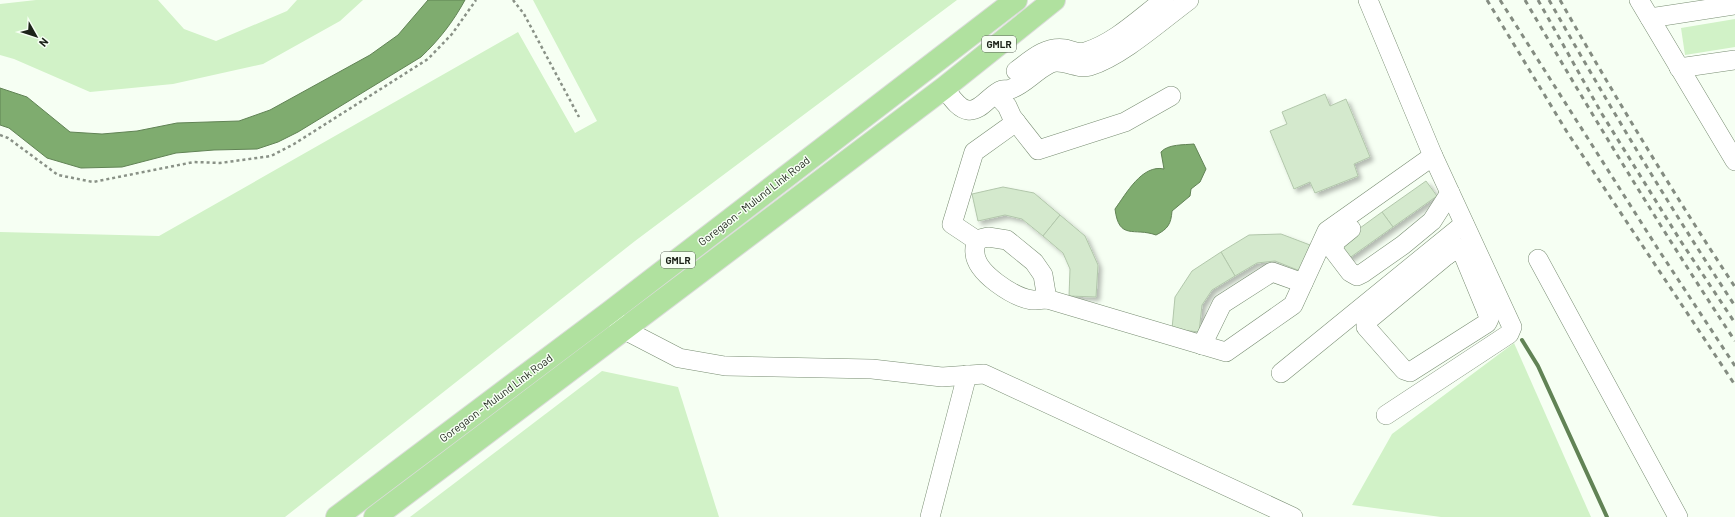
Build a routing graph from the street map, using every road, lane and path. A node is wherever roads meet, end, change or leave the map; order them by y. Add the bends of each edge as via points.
1 (476, 0) edge
2 (513, 0) edge
3 (1016, 0) edge
4 (1054, 0) edge
5 (1164, 0) edge
6 (1189, 0) edge
7 (1368, 0) edge
8 (1639, 0) edge
9 (1735, 5) edge
10 (1650, 18) junction
11 (1110, 49) junction
12 (1735, 60) edge
13 (1679, 68) junction
14 (944, 88) junction
15 (996, 95) junction
16 (1171, 96) dead end
17 (579, 117) dead end
18 (1014, 120) junction
19 (0, 136) edge
20 (1735, 161) edge
21 (1433, 166) junction
22 (1447, 198) junction
23 (1464, 224) junction
24 (976, 240) junction
25 (1443, 250) junction
26 (1538, 259) dead end
27 (1303, 283) junction
28 (1048, 299) junction
29 (1376, 305) junction
30 (1493, 307) junction
31 (610, 312) junction
32 (624, 329) junction
33 (1202, 345) junction
34 (1281, 373) dead end
35 (967, 375) junction
36 (1386, 415) dead end
37 (337, 517) edge
38 (376, 517) edge
39 (930, 517) edge
40 (1293, 517) edge
41 (1678, 517) edge

1 - 19 path via 452,34 428,59 271,156 220,163 194,162 93,182 58,175 8,138
2 - 17 path via 524,14
3 - 31 main road, Goregaon - Mulund Link Road / GMLR
4 - 14 main road, Goregaon - Mulund Link Road / GMLR
5 - 11 street
6 - 11 street
7 - 21 street
8 - 10 street
9 - 10 street
10 - 13 street
11 - 15 street via 1085,60 1078,67 1055,55 1049,63 1019,77 1009,90
12 - 13 street
13 - 20 street
14 - 15 street via 962,108 968,110 974,110
14 - 32 main road, Goregaon - Mulund Link Road / GMLR
15 - 18 street via 1000,112
16 - 18 street via 1125,122 1038,150
18 - 24 street via 974,152 952,224
21 - 22 street
21 - 22 street via 1342,235 1335,242 1334,251 1350,272 1357,276 1419,233 1432,221
21 - 27 street via 1327,231
22 - 23 street
23 - 25 street
23 - 30 street
24 - 28 street via 975,254 982,269 996,282 1032,300
24 - 28 street via 988,237 1007,240 1034,262 1043,275
25 - 29 street
25 - 30 street via 1461,249
26 - 41 street
27 - 33 street via 1293,305 1226,352
27 - 33 street via 1272,272 1222,304
28 - 33 street
29 - 30 street via 1366,322 1366,327 1404,370 1410,372 1487,323
29 - 34 street
30 - 36 street via 1512,327 1509,334
31 - 32 street
31 - 37 main road, Goregaon - Mulund Link Road / GMLR
32 - 35 street via 679,358 725,366 872,369 942,376
32 - 38 main road, Goregaon - Mulund Link Road / GMLR
35 - 39 street
35 - 40 street via 984,374

